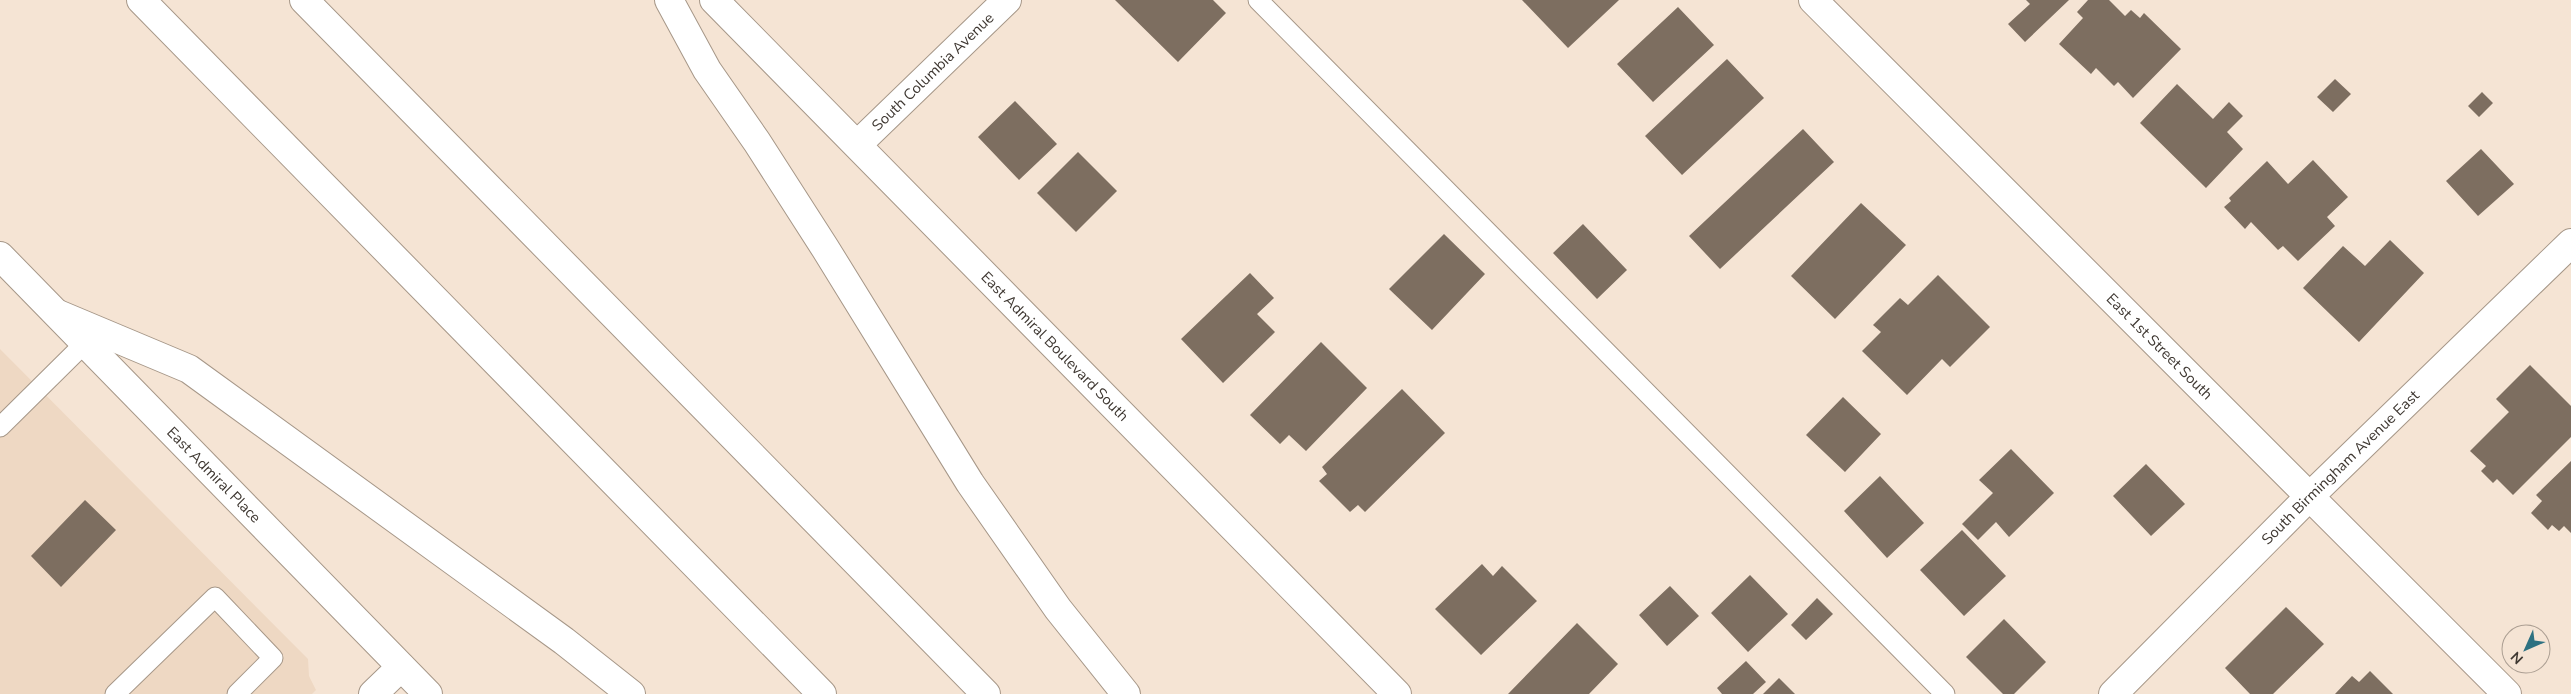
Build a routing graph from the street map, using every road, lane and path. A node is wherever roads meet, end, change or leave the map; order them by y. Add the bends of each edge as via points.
1 (141, 0) edge
2 (304, 0) edge
3 (669, 0) edge
4 (714, 0) edge
5 (1007, 0) edge
6 (1258, 0) edge
7 (1813, 0) edge
8 (858, 144) junction
9 (2571, 243) edge
10 (0, 256) edge
11 (58, 314) junction
12 (86, 342) junction
13 (0, 426) edge
14 (2309, 497) junction
15 (401, 667) junction
16 (116, 694) edge
17 (237, 694) edge
18 (373, 694) edge
19 (428, 694) edge
20 (631, 694) edge
21 (822, 694) edge
22 (986, 694) edge
23 (1126, 694) edge
24 (1397, 694) edge
25 (1945, 694) edge
26 (2113, 694) edge
27 (2507, 694) edge

1 - 21 main road
2 - 22 main road
3 - 23 main road via 707,70 825,248 970,483 1058,609
4 - 8 main road, East Admiral Boulevard South
5 - 8 main road, South Columbia Avenue
6 - 25 lane
7 - 14 main road, East 1st Street South
8 - 24 main road, East Admiral Boulevard South
9 - 14 main road, South Birmingham Avenue East
10 - 11 main road, East Admiral Place
11 - 12 main road, East Admiral Place
11 - 20 main road via 189,369 564,641
12 - 13 lane
12 - 15 main road, East Admiral Place
14 - 26 main road, South Birmingham Avenue East
14 - 27 main road, East 1st Street South
15 - 18 main road
15 - 19 main road, East Admiral Place
16 - 17 lane via 214,597 273,658

